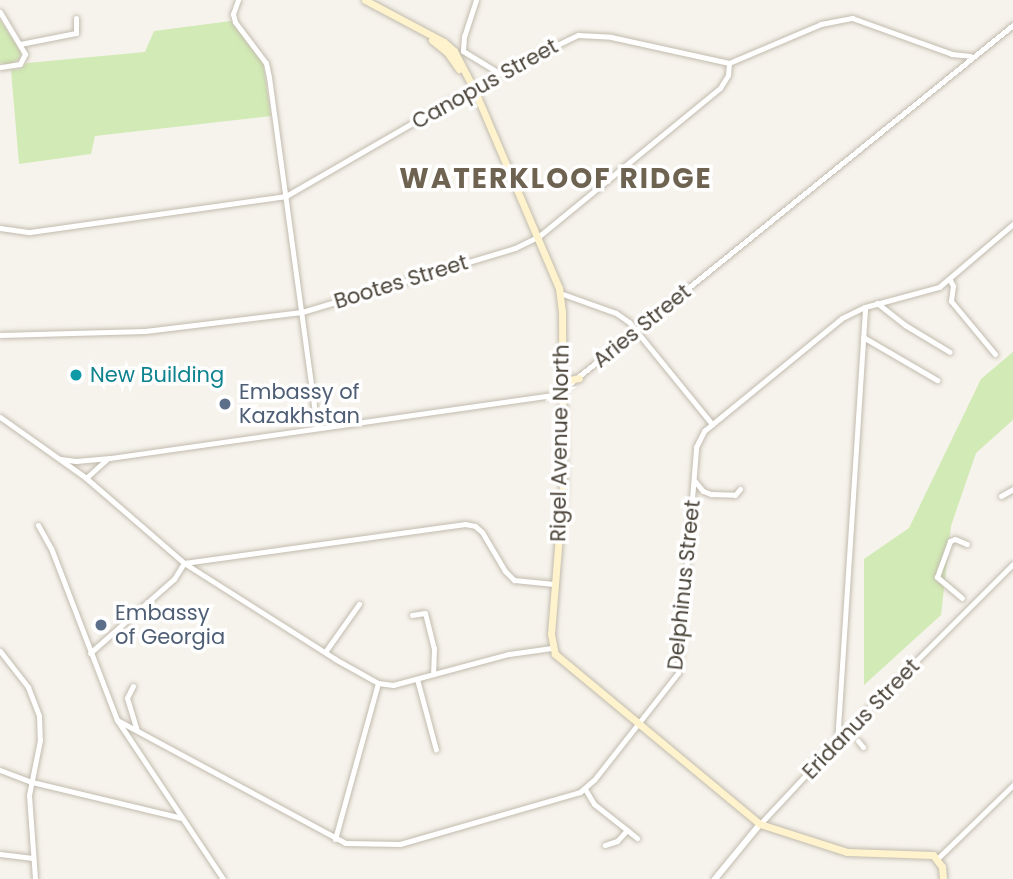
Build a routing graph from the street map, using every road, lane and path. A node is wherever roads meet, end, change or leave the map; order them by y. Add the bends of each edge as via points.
1 (238, 0) edge
2 (358, 0) edge
3 (476, 0) edge
4 (370, 3) edge
5 (0, 12) edge
6 (76, 18) dead end
7 (1013, 25) edge
8 (20, 44) junction
9 (970, 57) junction
10 (729, 63) junction
11 (0, 67) edge
12 (499, 73) junction
13 (472, 90) junction
14 (286, 196) junction
15 (1013, 224) edge
16 (0, 228) edge
17 (538, 237) junction
18 (950, 280) junction
19 (560, 293) junction
20 (877, 303) junction
21 (865, 307) junction
22 (302, 312) junction
23 (636, 331) junction
24 (0, 335) edge
25 (863, 337) junction
26 (950, 352) dead end
27 (995, 354) dead end
28 (562, 372) junction
29 (579, 377) junction
30 (937, 380) dead end
31 (562, 391) junction
32 (0, 417) edge
33 (712, 424) junction
34 (317, 426) junction
35 (110, 458) junction
36 (60, 459) junction
37 (86, 478) junction
38 (694, 480) junction
39 (740, 489) dead end
40 (1013, 489) edge
41 (1001, 496) dead end
42 (38, 525) dead end
43 (967, 544) dead end
44 (184, 562) junction
45 (1013, 564) edge
46 (554, 584) junction
47 (966, 602) junction
48 (359, 604) dead end
49 (412, 615) dead end
50 (552, 649) junction
51 (0, 651) edge
52 (325, 652) junction
53 (90, 653) junction
54 (433, 674) junction
55 (417, 679) junction
56 (379, 683) junction
57 (133, 686) dead end
58 (117, 720) junction
59 (639, 725) junction
60 (137, 730) junction
61 (858, 741) dead end
62 (837, 743) junction
63 (863, 747) dead end
64 (436, 750) dead end
65 (0, 770) edge
66 (32, 782) junction
67 (1013, 785) edge
68 (585, 789) junction
69 (182, 818) junction
70 (761, 824) junction
71 (626, 830) junction
72 (637, 838) dead end
73 (335, 839) junction
74 (605, 845) dead end
75 (0, 854) edge
76 (33, 858) junction
77 (938, 858) junction
78 (35, 879) edge
79 (223, 879) edge
80 (715, 879) edge
81 (943, 879) edge

1 - 14 street via 235,22 267,69
2 - 4 main road, Rigel Avenue North
3 - 12 street via 463,51
4 - 13 main road, Rigel Avenue North via 440,46
5 - 8 street
6 - 8 street via 76,33
7 - 9 street, Aries Street
8 - 11 street via 25,54 20,65
9 - 10 street via 846,18
9 - 23 street, Aries Street
10 - 12 street, Canopus Street via 588,34 569,38
10 - 17 street, Bootes Street via 720,88
12 - 13 street, Canopus Street
13 - 14 street, Canopus Street
13 - 17 main road, Rigel Avenue North
14 - 16 street, Canopus Street via 30,232
14 - 22 street
15 - 18 street, Delphinus Street
17 - 19 main road, Rigel Avenue North
17 - 22 street, Bootes Street
18 - 20 street, Delphinus Street via 933,290
18 - 27 street via 951,301
19 - 23 street via 616,313
19 - 28 main road, Rigel Avenue North
20 - 21 street, Delphinus Street
20 - 26 street
21 - 25 street
21 - 33 street, Delphinus Street via 842,318
22 - 24 street, Bootes Street via 145,331
22 - 34 street
23 - 29 street, Aries Street
23 - 33 street
25 - 30 street
25 - 62 street
28 - 29 main road via 569,380
28 - 31 main road, Rigel Avenue North
29 - 31 street, Aries Street
31 - 34 street, Aries Street
31 - 46 main road, Rigel Avenue North via 563,509
32 - 36 street
33 - 38 street, Delphinus Street via 696,447
34 - 35 street, Aries Street
35 - 36 street, Aries Street
35 - 37 street
36 - 37 street
37 - 44 street
38 - 39 street via 711,494 735,495
38 - 59 street, Delphinus Street via 680,666 672,684
40 - 41 street
42 - 53 street
43 - 47 street via 950,541 937,577
44 - 46 street via 465,524 482,532 514,580
44 - 52 street
44 - 53 street via 174,579
45 - 47 street, Eridanus Street
46 - 50 main road, Rigel Avenue North
47 - 62 street, Eridanus Street
48 - 52 street
49 - 54 street via 425,613 434,648
50 - 54 street via 509,654
50 - 59 main road via 567,667
51 - 66 street via 28,687 37,707 40,740
52 - 56 street
53 - 58 street
54 - 55 street
55 - 56 street
55 - 64 street
56 - 73 street
57 - 60 street via 127,698
58 - 60 street
58 - 69 street
59 - 68 street, Delphinus Street
59 - 70 main road
60 - 73 street
61 - 63 street
62 - 70 street, Eridanus Street
65 - 66 street
66 - 69 street
66 - 76 street
67 - 77 street
68 - 71 street via 594,804
68 - 73 street via 400,844
69 - 79 street
70 - 77 main road via 847,852
70 - 80 street, Eridanus Street
71 - 72 street
71 - 74 street
75 - 76 street
76 - 78 street
77 - 81 main road

